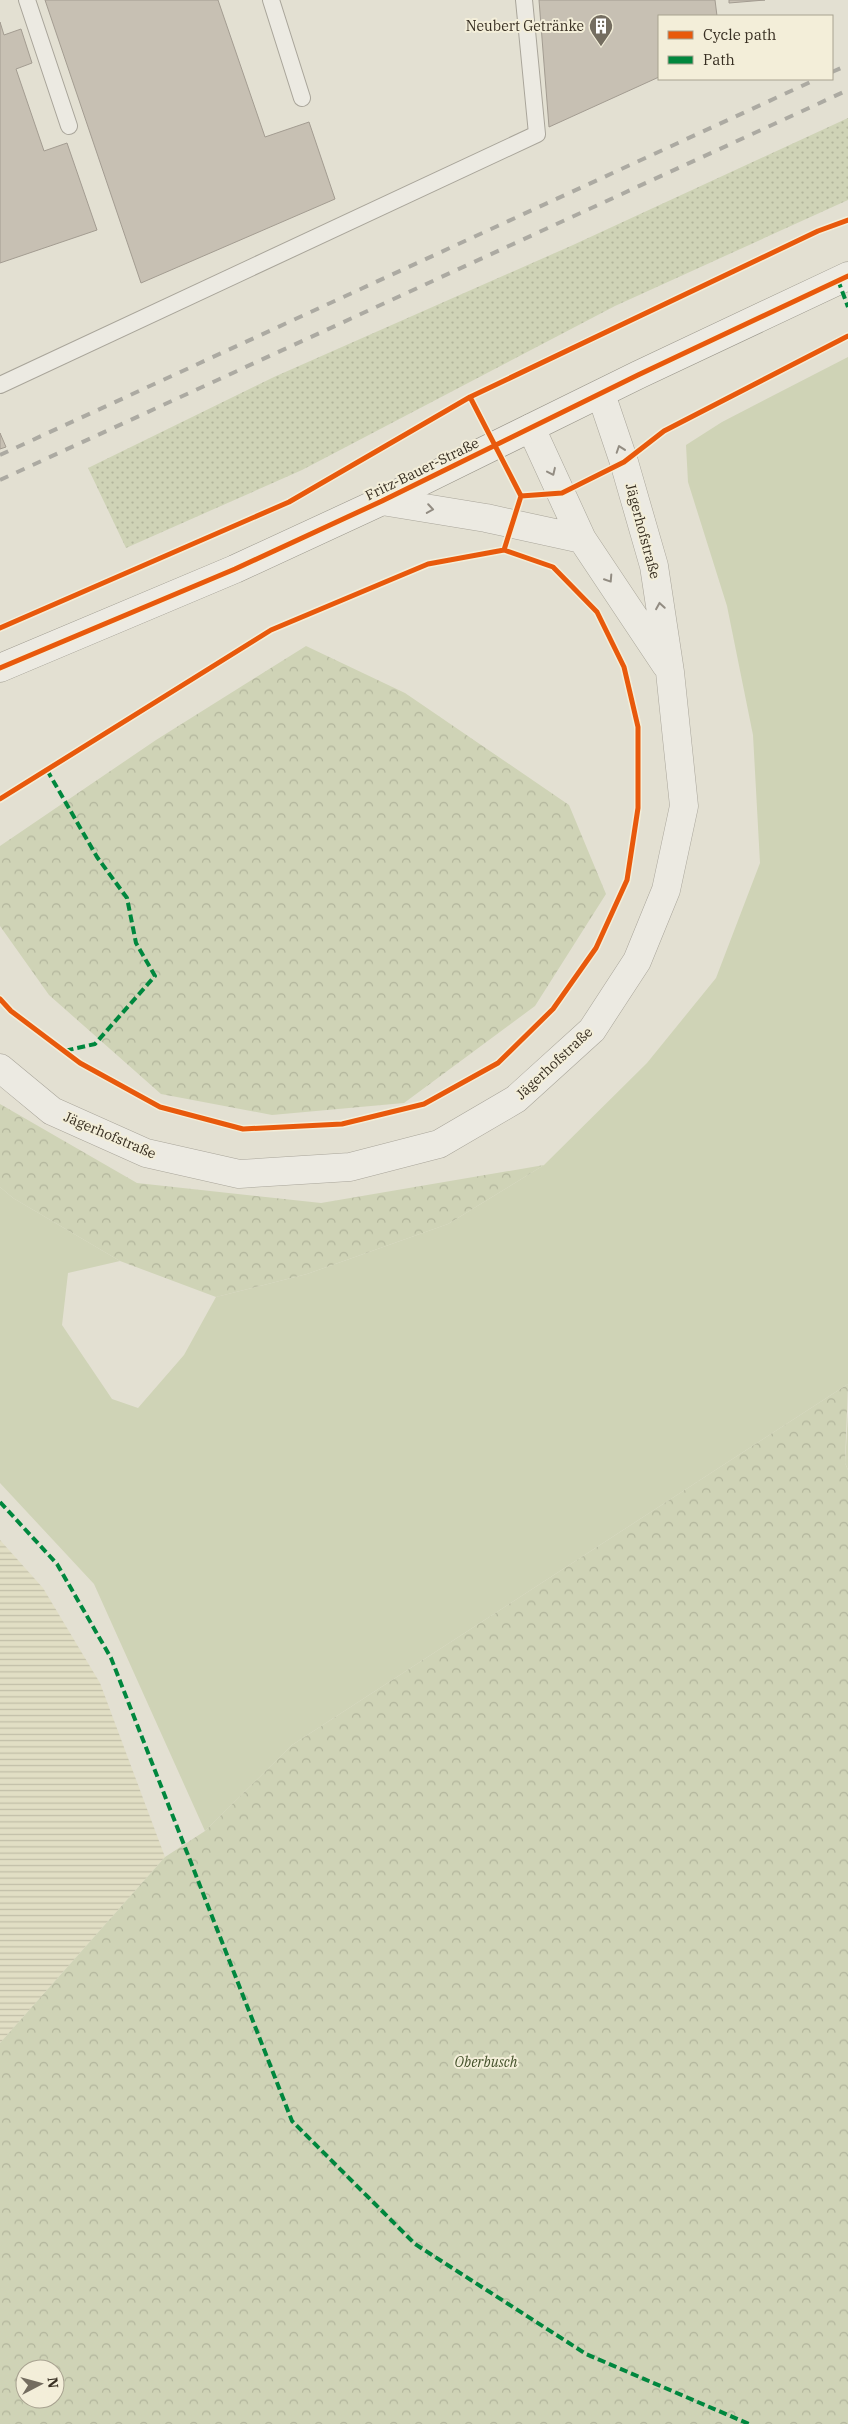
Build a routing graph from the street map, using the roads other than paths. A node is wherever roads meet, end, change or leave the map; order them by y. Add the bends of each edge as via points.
1 (28, 0) edge
2 (271, 0) edge
3 (524, 0) edge
4 (302, 98) dead end
5 (69, 126) dead end
6 (848, 276) edge
7 (0, 385) edge
8 (600, 394) junction
9 (532, 428) junction
10 (382, 501) junction
11 (582, 539) junction
12 (0, 668) edge
13 (670, 672) junction
14 (0, 1068) edge

1 - 5 lane
2 - 4 lane
3 - 7 lane via 537,134
6 - 8 street, Fritz-Bauer-Straße
8 - 9 street, Fritz-Bauer-Straße
13 -> 8 street, Jägerhofstraße via 654,566 624,462
9 - 10 street, Fritz-Bauer-Straße
9 -> 11 street, Jägerhofstraße
10 -> 11 street via 486,518
10 - 12 street, Fritz-Bauer-Straße via 235,569
11 -> 13 street, Jägerhofstraße
13 - 14 street, Jägerhofstraße via 684,806 666,890 637,961 592,1030 516,1099 439,1144 350,1168 239,1174 146,1153 52,1111

